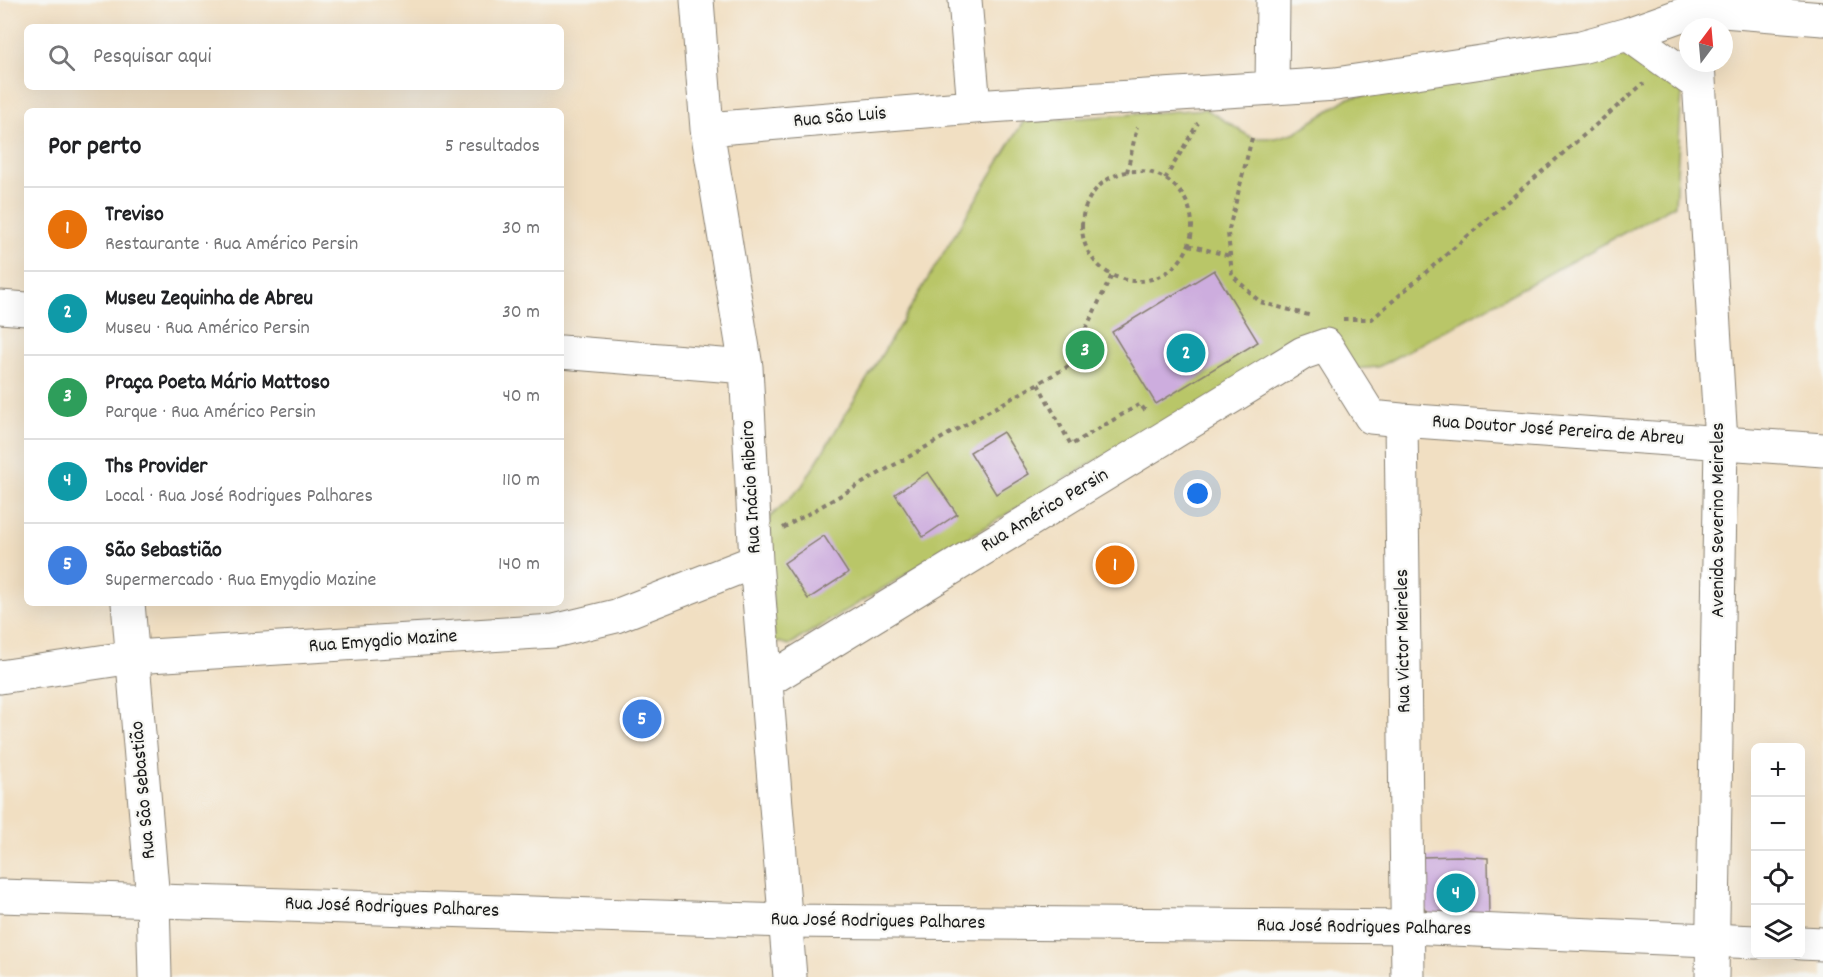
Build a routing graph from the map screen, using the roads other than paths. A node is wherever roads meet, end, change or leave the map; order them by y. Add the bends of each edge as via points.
1 (697, 0) edge
2 (965, 0) edge
3 (1273, 0) edge
4 (1698, 12) edge
5 (1823, 19) edge
6 (1628, 34) junction
7 (1699, 74) edge
8 (1272, 87) junction
9 (974, 107) junction
10 (706, 129) junction
11 (0, 307) edge
12 (24, 309) edge
13 (564, 352) edge
14 (746, 367) junction
15 (1401, 420) junction
16 (1721, 442) junction
17 (1823, 450) edge
18 (756, 561) junction
19 (128, 606) edge
20 (133, 657) junction
21 (0, 677) edge
22 (767, 681) junction
23 (0, 896) edge
24 (153, 900) junction
25 (786, 921) junction
26 (1407, 927) junction
27 (1712, 941) junction
28 (1751, 942) edge
29 (1805, 943) edge
30 (1823, 944) edge
31 (155, 977) edge
32 (790, 977) edge
33 (1408, 977) edge
34 (1712, 977) edge

1 - 10 street, Rua Inácio Ribeiro
2 - 9 street
3 - 8 street
4 - 5 street
4 - 6 street, Rua São Luis
6 - 7 street
6 - 8 street, Rua São Luis via 1581,47 1336,84
7 - 16 street, Avenida Severino Meireles
8 - 9 street, Rua São Luis
9 - 10 street, Rua São Luis
10 - 14 street, Rua Inácio Ribeiro
11 - 12 street
13 - 14 street
14 - 18 street, Rua Inácio Ribeiro
15 - 16 street, Rua Doutor José Pereira de Abreu
15 - 22 street, Rua Américo Persin via 1371,417 1324,329 1303,353
15 - 26 street, Rua Victor Meireles
16 - 17 street, Rua Doutor José Pereira de Abreu
16 - 27 street, Avenida Severino Meireles
18 - 20 street, Rua Emygdio Mazine via 616,616 554,631
18 - 22 street, Rua Inácio Ribeiro
19 - 20 street, Rua São Sebastião
20 - 21 street, Rua Emygdio Mazine
20 - 24 street, Rua São Sebastião
22 - 25 street, Rua Inácio Ribeiro
23 - 24 street, Rua José Rodrigues Palhares
24 - 25 street, Rua José Rodrigues Palhares
24 - 31 street, Rua São Sebastião
25 - 26 street, Rua José Rodrigues Palhares
25 - 32 street, Rua Inácio Ribeiro
26 - 27 street, Rua José Rodrigues Palhares
26 - 33 street, Rua Victor Meireles
27 - 28 street, Rua José Rodrigues Palhares
27 - 34 street, Avenida Severino Meireles
29 - 30 street

